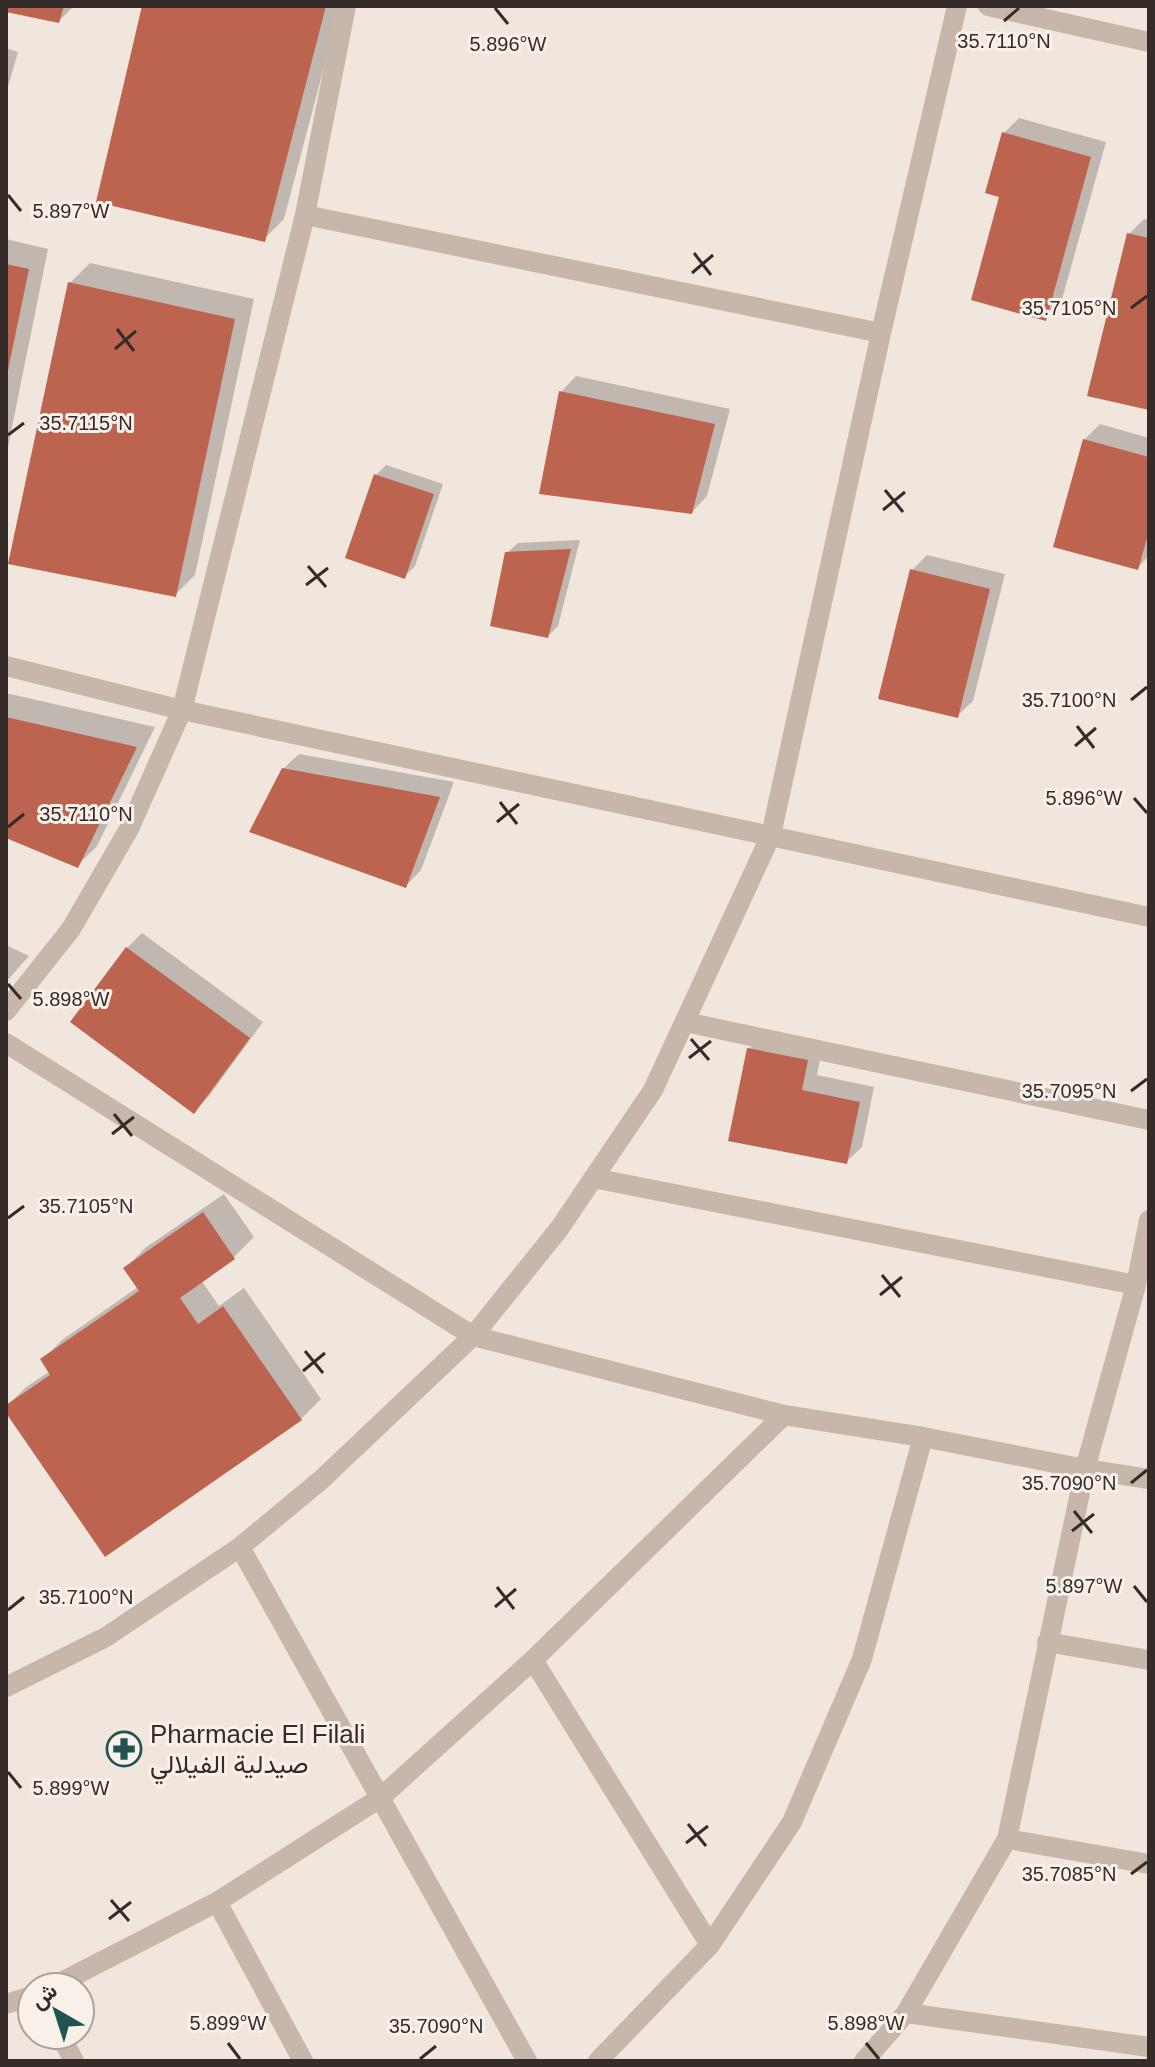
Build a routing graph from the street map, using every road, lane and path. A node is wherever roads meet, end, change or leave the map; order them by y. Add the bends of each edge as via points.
1 (346, 6) edge
2 (957, 6) edge
3 (988, 6) edge
4 (1149, 42) edge
5 (305, 215) junction
6 (881, 333) junction
7 (6, 666) edge
8 (182, 710) junction
9 (771, 835) junction
10 (1149, 917) edge
11 (6, 1011) edge
12 (685, 1022) junction
13 (6, 1043) edge
14 (1149, 1120) edge
15 (593, 1178) junction
16 (1149, 1220) edge
17 (1136, 1285) junction
18 (473, 1336) junction
19 (784, 1415) junction
20 (923, 1437) junction
21 (1085, 1469) junction
22 (1149, 1479) edge
23 (240, 1547) junction
24 (1047, 1642) junction
25 (533, 1660) junction
26 (1149, 1660) edge
27 (6, 1687) edge
28 (380, 1798) junction
29 (1007, 1839) junction
30 (1149, 1864) edge
31 (217, 1902) junction
32 (710, 1945) junction
33 (83, 1971) edge
34 (906, 2013) junction
35 (1149, 2047) edge
36 (303, 2061) edge
37 (527, 2061) edge
38 (598, 2061) edge
39 (864, 2061) edge

1 - 5 street
2 - 6 street
3 - 4 street
5 - 6 street
5 - 8 street
6 - 9 street
7 - 8 street
8 - 9 street
8 - 11 street via 129,829 71,929
9 - 10 street
9 - 12 street
12 - 14 street
12 - 15 street via 653,1090
13 - 18 street
15 - 17 street
15 - 18 street
16 - 17 street
17 - 21 street
18 - 19 street
18 - 23 street via 321,1480
19 - 20 street
19 - 25 street
20 - 21 street
20 - 32 street via 862,1659 792,1822
21 - 22 street
21 - 24 street
23 - 27 street via 106,1637
23 - 28 street
24 - 26 street
24 - 29 street
25 - 28 street
25 - 32 street
28 - 31 street
28 - 37 street
29 - 30 street
29 - 34 street
31 - 33 street
31 - 36 street
32 - 38 street
34 - 35 street
34 - 39 street

